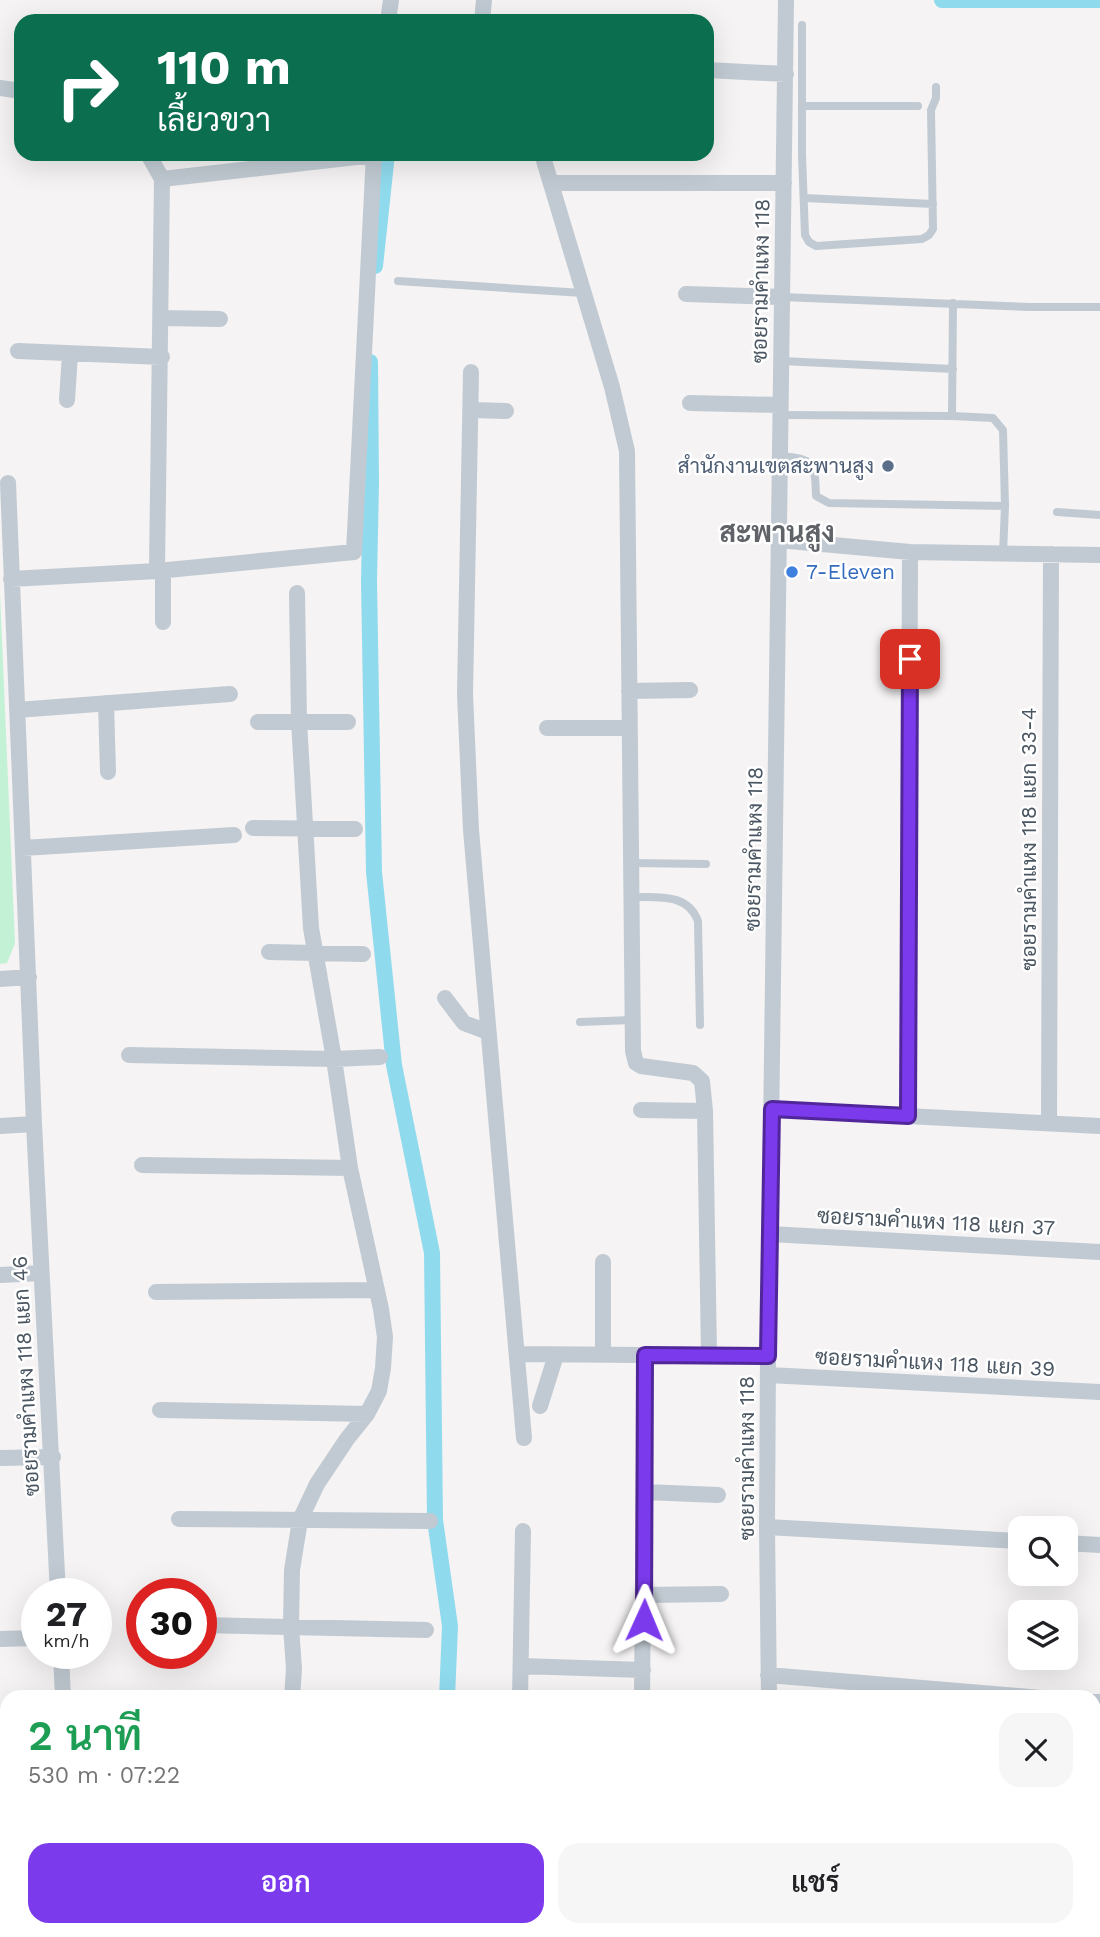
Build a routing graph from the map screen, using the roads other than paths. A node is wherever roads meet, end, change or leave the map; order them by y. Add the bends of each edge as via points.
1 (787, 7) edge
2 (802, 25) dead end
3 (714, 71) edge
4 (786, 74) junction
5 (936, 86) dead end
6 (802, 106) junction
7 (918, 106) dead end
8 (785, 155) junction
9 (802, 155) junction
10 (152, 161) edge
11 (323, 161) edge
12 (374, 161) edge
13 (544, 161) edge
14 (162, 180) junction
15 (551, 183) junction
16 (784, 183) junction
17 (804, 198) junction
18 (933, 204) junction
19 (398, 281) dead end
20 (583, 293) junction
21 (686, 294) dead end
22 (782, 297) junction
23 (953, 303) junction
24 (1100, 307) edge
25 (162, 318) junction
26 (220, 320) dead end
27 (18, 351) dead end
28 (71, 354) junction
29 (162, 357) junction
30 (781, 361) junction
31 (953, 369) junction
32 (471, 372) dead end
33 (67, 401) dead end
34 (690, 403) dead end
35 (471, 410) junction
36 (780, 410) junction
37 (506, 411) dead end
38 (952, 416) junction
39 (780, 456) junction
40 (8, 484) dead end
41 (1005, 506) junction
42 (1057, 512) dead end
43 (1100, 515) edge
44 (778, 540) junction
45 (910, 552) junction
46 (1003, 554) junction
47 (1051, 554) junction
48 (1100, 555) edge
49 (160, 571) junction
50 (11, 579) junction
51 (297, 593) dead end
52 (163, 622) dead end
53 (690, 690) dead end
54 (629, 691) junction
55 (230, 694) dead end
56 (106, 704) junction
57 (17, 710) junction
58 (299, 721) junction
59 (258, 722) dead end
60 (348, 722) dead end
61 (547, 727) dead end
62 (629, 728) junction
63 (108, 772) dead end
64 (304, 827) junction
65 (253, 828) dead end
66 (355, 829) dead end
67 (234, 835) dead end
68 (23, 848) junction
69 (630, 863) junction
70 (706, 864) dead end
71 (631, 897) junction
72 (269, 952) dead end
73 (315, 954) junction
74 (363, 954) dead end
75 (29, 977) junction
76 (0, 979) edge
77 (445, 998) dead end
78 (632, 1020) junction
79 (580, 1022) dead end
80 (700, 1025) dead end
81 (488, 1032) junction
82 (129, 1055) dead end
83 (380, 1057) dead end
84 (334, 1059) junction
85 (772, 1109) junction
86 (641, 1110) dead end
87 (705, 1111) junction
88 (908, 1116) junction
89 (34, 1124) junction
90 (1049, 1124) junction
91 (0, 1126) edge
92 (1100, 1126) edge
93 (142, 1165) dead end
94 (349, 1168) junction
95 (770, 1234) junction
96 (1100, 1252) edge
97 (603, 1262) dead end
98 (41, 1273) junction
99 (0, 1275) edge
100 (377, 1290) junction
101 (156, 1292) dead end
102 (518, 1354) junction
103 (556, 1355) junction
104 (603, 1355) junction
105 (645, 1355) junction
106 (709, 1355) junction
107 (768, 1356) junction
108 (768, 1375) junction
109 (1100, 1392) edge
110 (540, 1406) dead end
111 (160, 1410) dead end
112 (368, 1414) junction
113 (524, 1438) dead end
114 (53, 1457) junction
115 (0, 1458) edge
116 (645, 1492) junction
117 (718, 1495) dead end
118 (179, 1519) dead end
119 (300, 1520) junction
120 (430, 1521) dead end
121 (767, 1527) junction
122 (523, 1531) dead end
123 (1008, 1540) edge
124 (1078, 1544) edge
125 (1100, 1545) edge
126 (57, 1578) edge
127 (721, 1594) dead end
128 (645, 1595) junction
129 (217, 1625) edge
130 (291, 1626) junction
131 (426, 1630) dead end
132 (21, 1638) edge
133 (0, 1639) edge
134 (521, 1666) junction
135 (62, 1669) edge
136 (643, 1670) junction
137 (768, 1675) junction
138 (63, 1690) edge
139 (293, 1690) edge
140 (520, 1690) edge
141 (642, 1690) edge
142 (769, 1690) edge
143 (946, 1690) edge

1 - 4 street, ซอยรามคำแหง 118
2 - 6 lane
3 - 4 street
4 - 8 street, ซอยรามคำแหง 118
5 - 18 lane via 931,104
6 - 7 lane
6 - 9 lane
8 - 9 lane
8 - 16 street, ซอยรามคำแหง 118
9 - 17 lane
10 - 14 street
11 - 14 street
12 - 49 street via 354,552
13 - 15 street
14 - 25 street
15 - 16 street
15 - 20 street
16 - 22 street, ซอยรามคำแหง 118
17 - 18 lane
17 - 18 lane via 805,235 817,246 922,239 933,229
19 - 20 lane
20 - 54 street via 627,451
21 - 22 street
22 - 23 lane
22 - 30 street, ซอยรามคำแหง 118
23 - 24 lane
23 - 31 lane
25 - 26 street
25 - 29 street
27 - 28 street
28 - 29 street
28 - 33 street
29 - 49 street
30 - 31 lane
30 - 36 street, ซอยรามคำแหง 118
31 - 38 lane
32 - 35 street
34 - 36 street
35 - 37 street
35 - 81 street via 466,694 471,830
36 - 38 lane
36 - 39 street, ซอยรามคำแหง 118
38 - 41 lane via 993,418 1003,430
39 - 41 lane via 810,463 816,496 828,503
39 - 44 street, ซอยรามคำแหง 118
40 - 50 street, ซอยรามคำแหง 118 แยก 46
41 - 46 lane
42 - 43 lane
44 - 45 street
44 - 85 street, ซอยรามคำแหง 118
45 - 46 street
45 - 88 street
46 - 47 street
47 - 48 street
47 - 90 street, ซอยรามคำแหง 118 แยก 33-4
49 - 50 street
49 - 52 street
50 - 57 street, ซอยรามคำแหง 118 แยก 46
51 - 58 street
53 - 54 street
54 - 62 street
55 - 56 street
56 - 57 street
56 - 63 street
57 - 68 street, ซอยรามคำแหง 118 แยก 46
58 - 59 street
58 - 60 street
58 - 64 street
61 - 62 street
62 - 69 street
64 - 65 street
64 - 66 street
64 - 73 street
67 - 68 street
68 - 75 street, ซอยรามคำแหง 118 แยก 46
69 - 70 lane
69 - 71 street
71 - 78 street
71 - 80 lane via 679,899 695,913
72 - 73 street
73 - 74 street
73 - 84 street
75 - 76 street
75 - 89 street, ซอยรามคำแหง 118 แยก 46
77 - 81 street via 464,1023
78 - 79 lane
78 - 87 street via 636,1063 699,1077
81 - 102 street
82 - 84 street
83 - 84 street
84 - 94 street
85 - 88 street
85 - 95 street, ซอยรามคำแหง 118
86 - 87 street
87 - 106 street
88 - 90 street
89 - 91 street
89 - 98 street, ซอยรามคำแหง 118 แยก 46
90 - 92 street
93 - 94 street
94 - 100 street
95 - 96 street, ซอยรามคำแหง 118 แยก 37
95 - 107 street, ซอยรามคำแหง 118
97 - 104 street
98 - 99 street
98 - 114 street, ซอยรามคำแหง 118 แยก 46
100 - 101 street
100 - 112 street via 385,1337 383,1367
102 - 103 street
102 - 113 street
103 - 104 street
103 - 110 street
104 - 105 street
105 - 106 street
105 - 116 street
106 - 107 street
107 - 108 street, ซอยรามคำแหง 118
108 - 109 street, ซอยรามคำแหง 118 แยก 39
108 - 121 street, ซอยรามคำแหง 118
111 - 112 street
112 - 119 street via 331,1461
114 - 115 street
114 - 126 street, ซอยรามคำแหง 118 แยก 46
116 - 117 street
116 - 128 street
118 - 119 street
119 - 120 street
119 - 130 street via 294,1548
121 - 123 street
121 - 137 street, ซอยรามคำแหง 118
122 - 134 street
124 - 125 street
127 - 128 street
128 - 136 street
129 - 130 street
130 - 131 street
130 - 139 street
132 - 133 street
134 - 136 street
134 - 140 street
135 - 138 street
136 - 141 street
137 - 142 street, ซอยรามคำแหง 118
137 - 143 street

